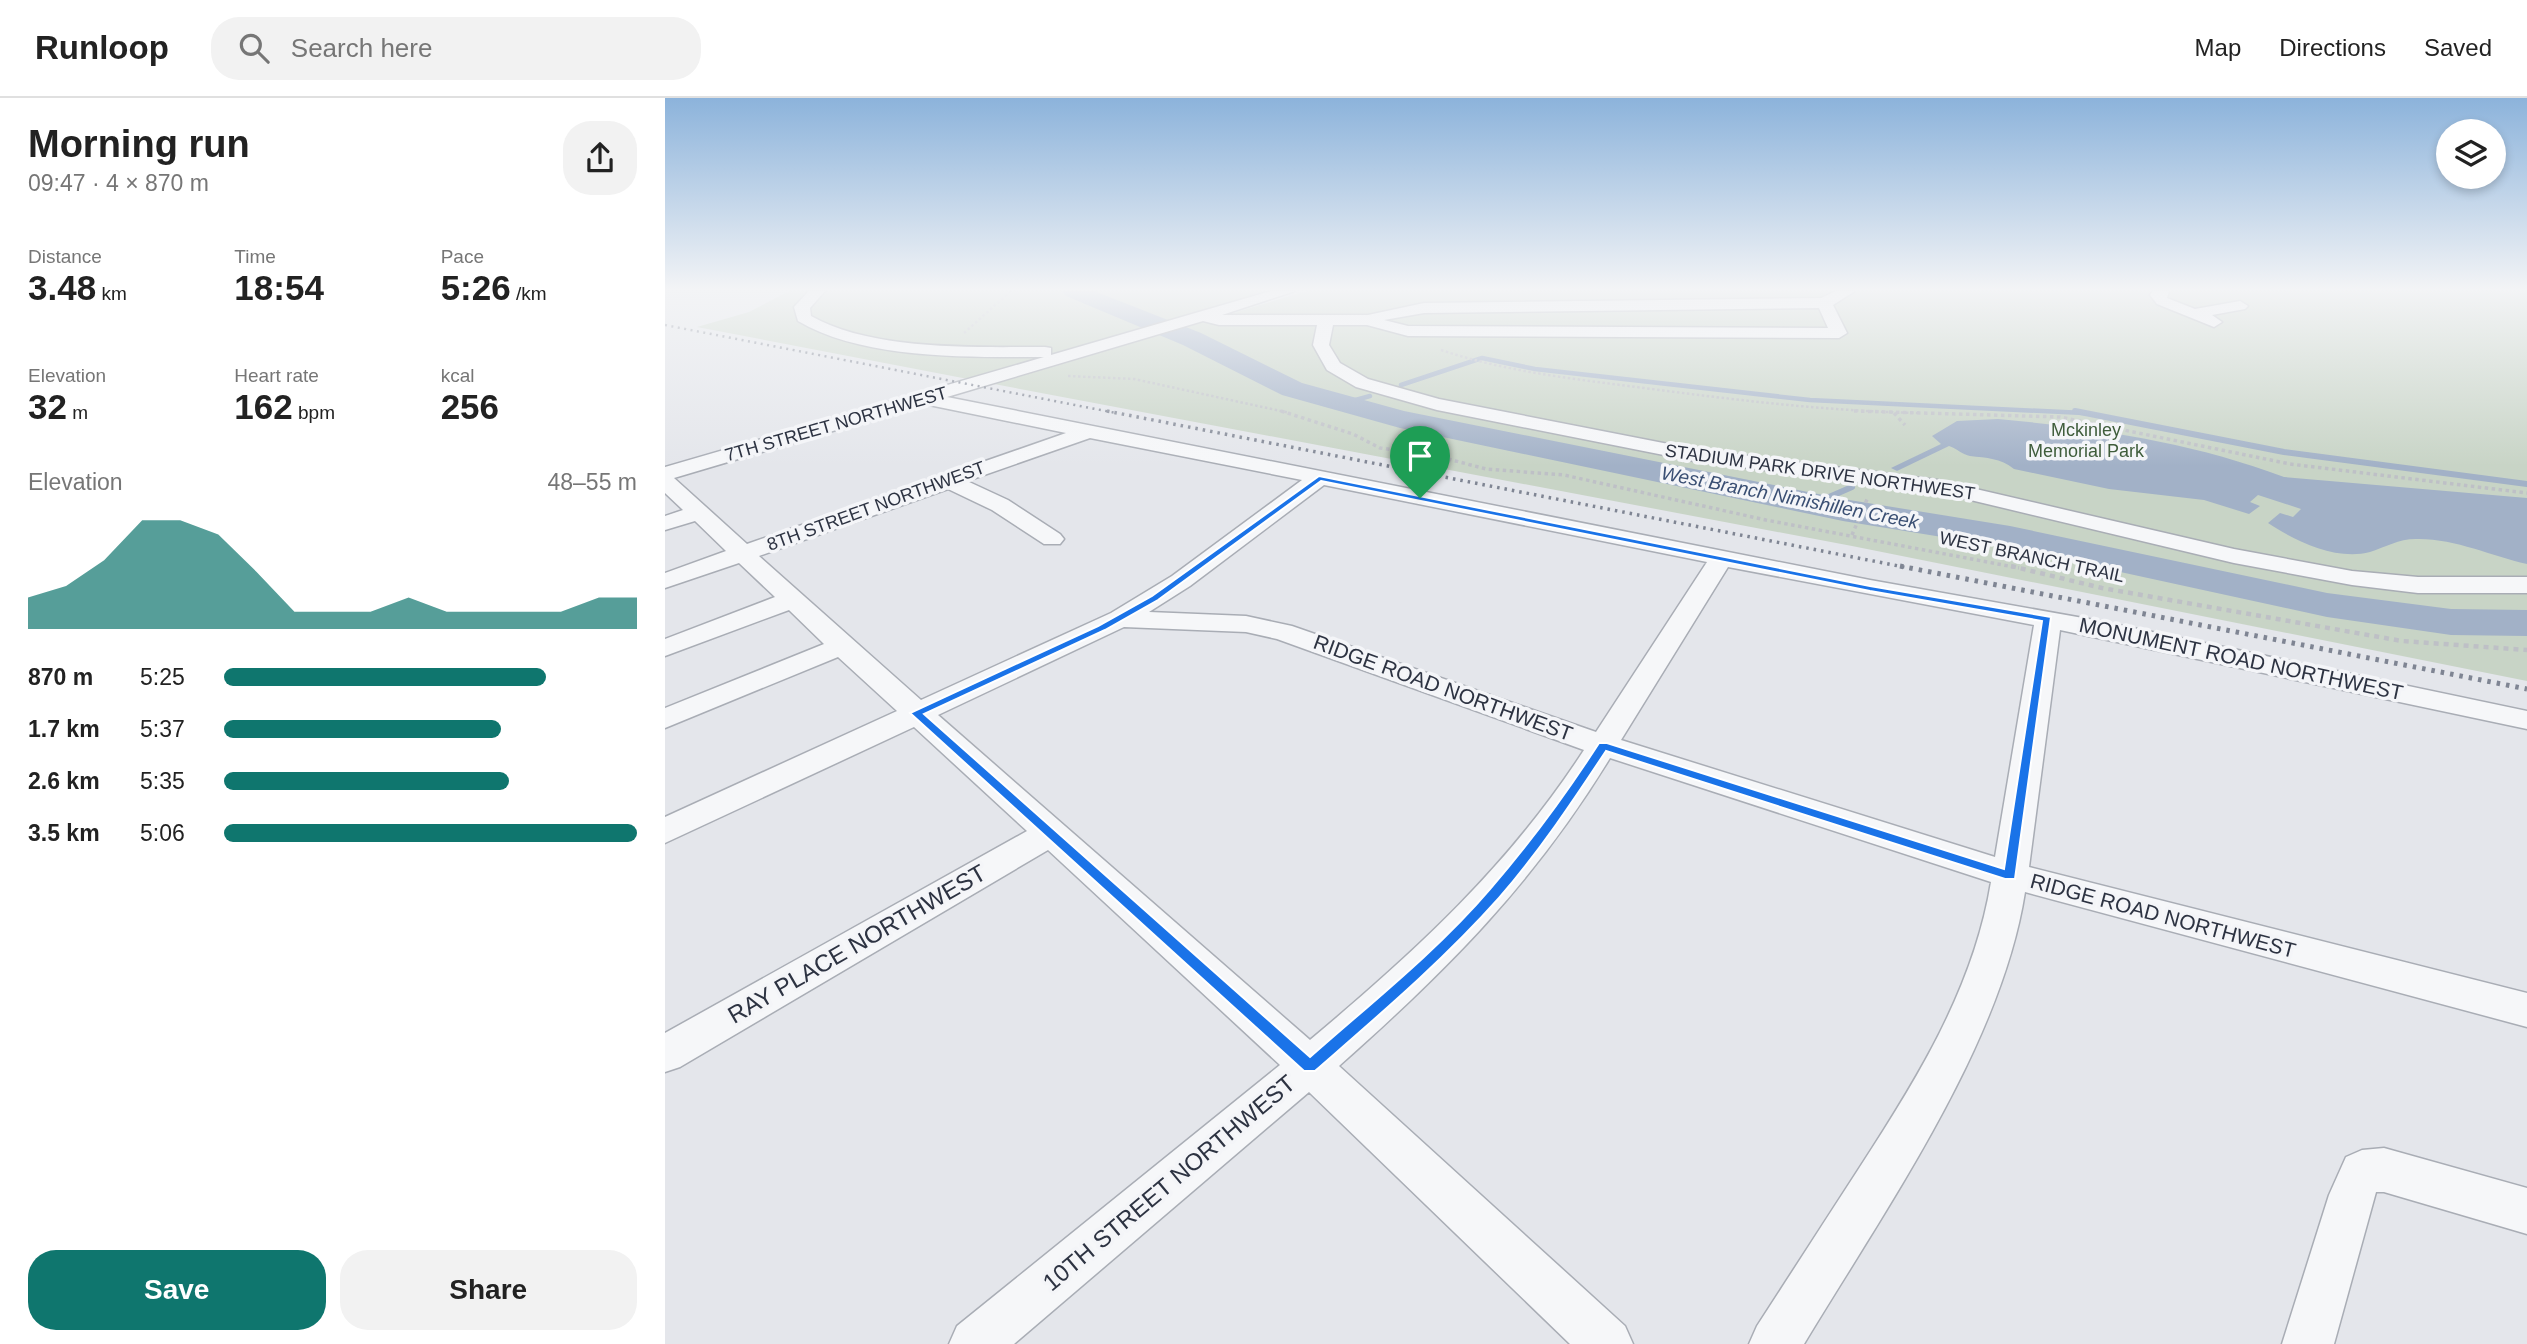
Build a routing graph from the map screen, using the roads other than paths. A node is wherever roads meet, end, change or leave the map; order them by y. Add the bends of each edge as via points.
1 (947, 349) edge
2 (1089, 349) edge
3 (1323, 349) edge
4 (1073, 354) junction
5 (923, 398) junction
6 (1087, 432) junction
7 (665, 474) edge
8 (1319, 478) junction
9 (665, 481) edge
10 (951, 482) junction
11 (681, 518) edge
12 (1052, 539) dead end
13 (742, 554) junction
14 (1721, 559) junction
15 (665, 581) edge
16 (2527, 585) edge
17 (792, 600) junction
18 (1119, 619) junction
19 (2048, 619) junction
20 (842, 646) junction
21 (665, 648) edge
22 (916, 713) junction
23 (665, 719) edge
24 (2527, 720) edge
25 (1603, 746) junction
26 (665, 831) edge
27 (1049, 834) junction
28 (2010, 876) junction
29 (2527, 1010) edge
30 (665, 1054) edge
31 (1310, 1066) junction
32 (2527, 1211) edge
33 (975, 1344) edge
34 (1607, 1344) edge
35 (1775, 1344) edge
36 (2308, 1344) edge

1 - 4 street
2 - 4 street, 7TH STREET NORTHWEST
3 - 16 street, STADIUM PARK DRIVE NORTHWEST via 1346,375 1379,389 1694,455 1863,466 2234,556 2352,578 2418,586
4 - 5 street, 7TH STREET NORTHWEST
5 - 6 street, MONUMENT ROAD NORTHWEST
5 - 7 street, 7TH STREET NORTHWEST via 883,410 862,403 808,420 820,429
6 - 8 street, MONUMENT ROAD NORTHWEST
6 - 10 street, 8TH STREET NORTHWEST
8 - 14 street, MONUMENT ROAD NORTHWEST
8 - 18 street via 1181,581
9 - 11 street
10 - 12 street via 1000,505
10 - 13 street, 8TH STREET NORTHWEST
11 - 13 street
13 - 15 street, 8TH STREET NORTHWEST
13 - 17 street
14 - 19 street, MONUMENT ROAD NORTHWEST
14 - 25 street, 10TH STREET NORTHWEST
17 - 20 street
17 - 21 street
18 - 22 street
18 - 25 street, RIDGE ROAD NORTHWEST via 1246,624 1283,632
19 - 24 street, MONUMENT ROAD NORTHWEST
19 - 28 street
20 - 22 street
20 - 23 street
22 - 26 street
22 - 27 street
25 - 28 street, RIDGE ROAD NORTHWEST
25 - 31 street, 10TH STREET NORTHWEST via 1563,808 1494,894 1418,971
27 - 30 street, RAY PLACE NORTHWEST
27 - 31 street
28 - 29 street, RIDGE ROAD NORTHWEST
28 - 35 street via 1991,960 1971,1012 1914,1121
31 - 33 street, 10TH STREET NORTHWEST
31 - 34 street
32 - 36 street via 2384,1170 2363,1172

